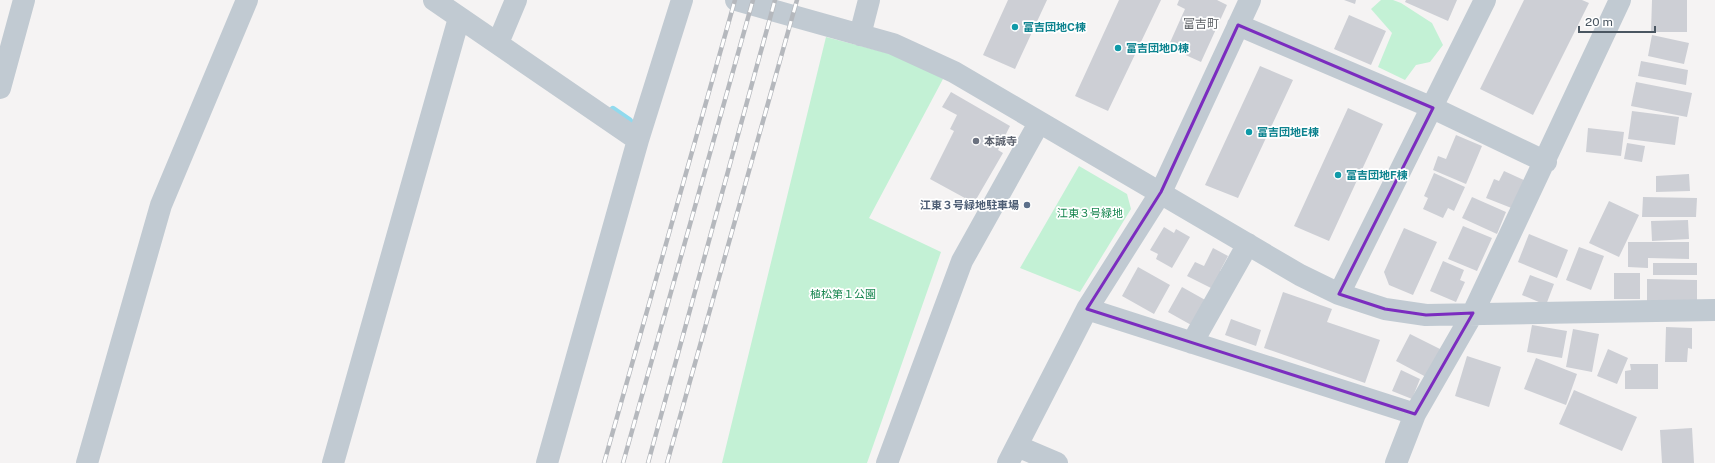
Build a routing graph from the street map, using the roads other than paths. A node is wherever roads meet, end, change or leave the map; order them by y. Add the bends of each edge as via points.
1 (24, 0) edge
2 (247, 0) edge
3 (434, 0) edge
4 (516, 0) edge
5 (682, 0) edge
6 (736, 0) edge
7 (869, 0) edge
8 (1250, 0) edge
9 (1485, 0) edge
10 (1620, 0) edge
11 (459, 18) junction
12 (1238, 25) junction
13 (860, 34) junction
14 (498, 43) junction
15 (0, 88) edge
16 (1432, 108) junction
17 (1039, 123) junction
18 (638, 140) junction
19 (1546, 162) junction
20 (1161, 192) junction
21 (1248, 244) junction
22 (1339, 294) junction
23 (1087, 309) junction
24 (1715, 310) edge
25 (1473, 313) junction
26 (1192, 343) junction
27 (1415, 414) junction
28 (1012, 454) edge
29 (87, 463) edge
30 (333, 463) edge
31 (547, 463) edge
32 (887, 463) edge
33 (1057, 463) edge
34 (1396, 463) edge

1 - 15 street
2 - 29 street via 161,206
3 - 11 street
4 - 14 street
5 - 18 street
6 - 13 street
7 - 13 street
8 - 12 street
9 - 16 street
10 - 19 street
11 - 14 street
11 - 30 street
12 - 16 street
12 - 20 street
13 - 17 street via 893,44 954,72
14 - 18 street
16 - 19 street
16 - 22 street
17 - 20 street
17 - 32 street via 962,261
18 - 31 street
19 - 25 street
20 - 21 street
20 - 23 street
21 - 22 street via 1300,275
21 - 26 street
22 - 25 street via 1385,308 1426,315
23 - 26 street
23 - 28 street
24 - 25 street
25 - 27 street
26 - 27 street
27 - 34 street
28 - 33 street

